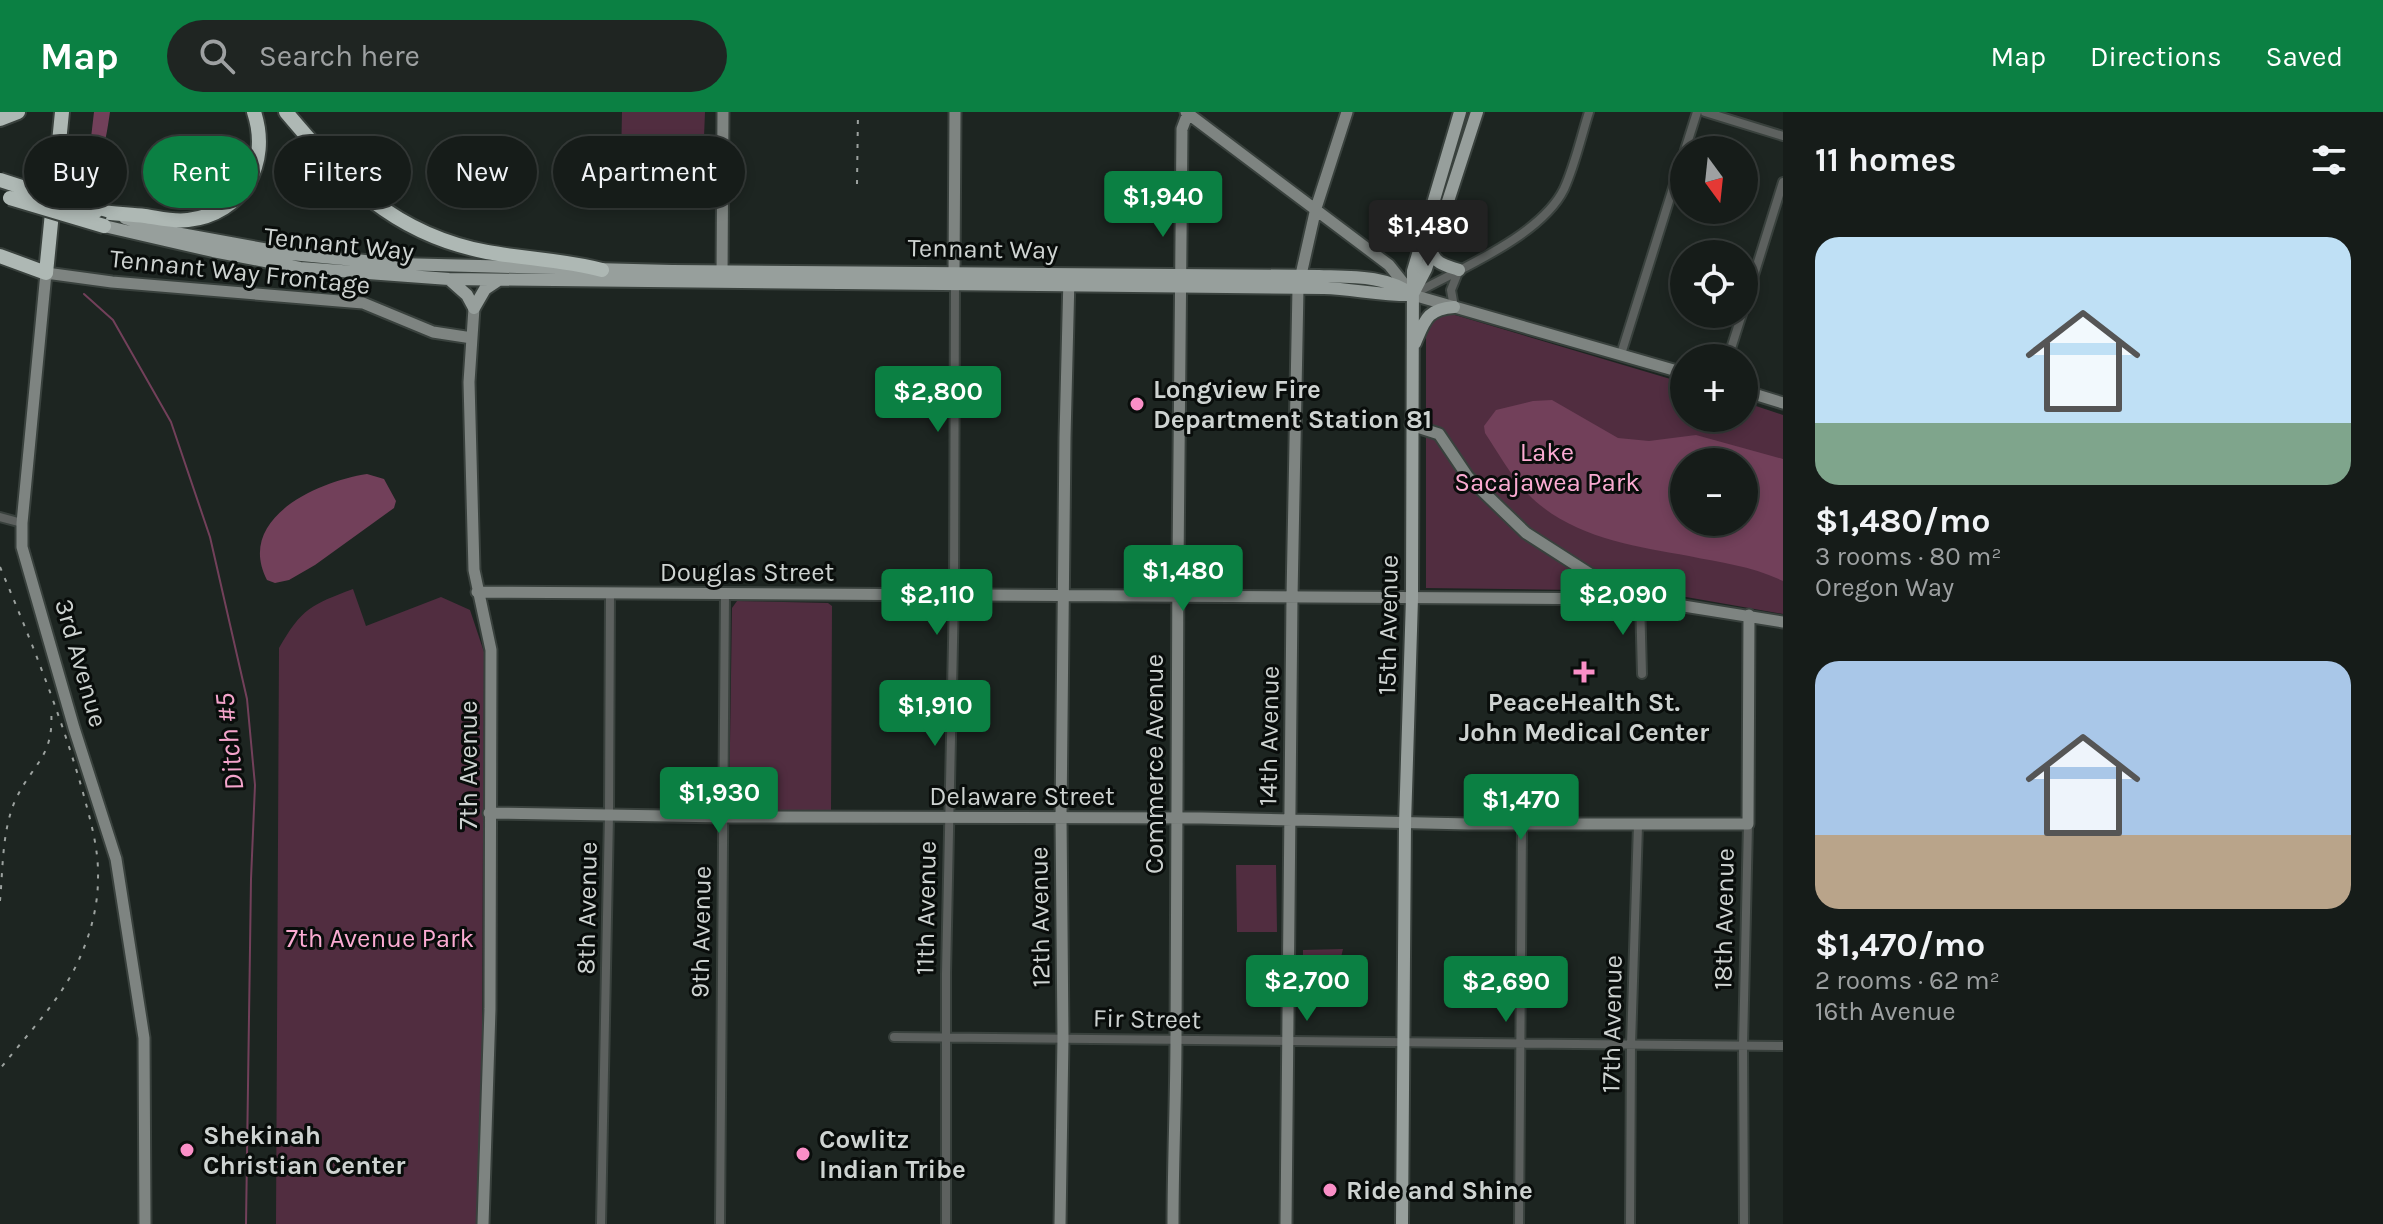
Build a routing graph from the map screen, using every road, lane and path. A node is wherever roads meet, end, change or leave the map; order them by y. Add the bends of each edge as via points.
1 (18, 112) edge
2 (62, 112) edge
3 (254, 112) edge
4 (286, 112) edge
5 (723, 112) edge
6 (955, 112) edge
7 (1347, 112) edge
8 (1460, 112) edge
9 (1477, 112) edge
10 (1589, 112) edge
11 (1697, 112) edge
12 (1705, 112) edge
13 (1187, 113) edge
14 (0, 119) edge
15 (1689, 136) edge
16 (1783, 136) edge
17 (0, 180) edge
18 (1783, 182) edge
19 (5, 196) edge
20 (1670, 196) edge
21 (1316, 208) junction
22 (103, 217) junction
23 (1432, 251) junction
24 (0, 256) edge
25 (1758, 262) edge
26 (602, 270) junction
27 (1459, 270) junction
28 (46, 273) junction
29 (722, 277) junction
30 (449, 279) junction
31 (954, 279) junction
32 (1069, 280) junction
33 (497, 281) junction
34 (1180, 281) junction
35 (1299, 282) junction
36 (1413, 295) junction
37 (1454, 307) junction
38 (474, 308) junction
39 (472, 338) junction
40 (1412, 349) junction
41 (1621, 354) junction
42 (1670, 369) edge
43 (1758, 395) edge
44 (1783, 403) edge
45 (1411, 425) junction
46 (0, 517) edge
47 (22, 523) junction
48 (477, 592) junction
49 (610, 593) junction
50 (725, 593) junction
51 (954, 595) junction
52 (1065, 596) junction
53 (1178, 596) junction
54 (1292, 597) junction
55 (1412, 598) junction
56 (1640, 599) junction
57 (1749, 615) junction
58 (1783, 622) edge
59 (1642, 674) dead end
60 (489, 813) junction
61 (609, 815) junction
62 (724, 817) junction
63 (1061, 817) junction
64 (949, 818) junction
65 (1175, 818) junction
66 (1290, 821) junction
67 (1405, 824) junction
68 (1748, 824) junction
69 (1522, 825) junction
70 (1638, 825) junction
71 (894, 1037) dead end
72 (947, 1038) junction
73 (1063, 1038) junction
74 (1176, 1040) junction
75 (1289, 1041) junction
76 (1404, 1041) junction
77 (1522, 1042) junction
78 (1631, 1044) junction
79 (1743, 1045) junction
80 (1783, 1046) edge
81 (145, 1224) edge
82 (483, 1224) edge
83 (601, 1224) edge
84 (720, 1224) edge
85 (946, 1224) edge
86 (1060, 1224) edge
87 (1173, 1224) edge
88 (1286, 1224) edge
89 (1402, 1224) edge
90 (1519, 1224) edge
91 (1630, 1224) edge
92 (1744, 1224) edge

1 - 14 highway
2 - 28 highway, 3rd Avenue
3 - 22 highway via 260,148 256,170 227,206 183,221
4 - 26 highway via 361,193 419,230 488,252
5 - 29 street
6 - 31 street, 11th Avenue
7 - 21 street, 14th Avenue
8 - 36 main road, 15th Avenue via 1413,271
9 - 23 main road
10 - 27 street via 1564,189 1548,213 1519,237
11 - 15 street
12 - 16 street
13 - 21 street
13 - 34 street, Commerce Avenue via 1182,129
17 - 22 highway, Tennant Way, bridge
18 - 25 street
19 - 22 highway, Tennant Way, bridge
20 - 41 street
21 - 35 street, 14th Avenue
21 - 36 street via 1389,265
22 - 26 main road, Tennant Way via 291,254 397,264
22 - 30 main road, Tennant Way via 213,251 300,268
23 - 27 main road via 1434,259
23 - 36 main road
24 - 28 highway
26 - 29 main road, Tennant Way
27 - 36 street
27 - 37 street via 1451,290
28 - 39 street, Tennant Way Frontage via 363,303 433,332
28 - 47 street, 3rd Avenue
29 - 31 main road, Tennant Way
29 - 33 main road, Tennant Way
30 - 33 main road, Tennant Way
30 - 38 main road
31 - 32 main road, Tennant Way
31 - 51 street, 11th Avenue
32 - 34 main road, Tennant Way
32 - 52 street, 12th Avenue
33 - 38 main road
34 - 35 main road, Tennant Way
34 - 53 street, Commerce Avenue
35 - 36 main road, Tennant Way via 1343,276 1399,284
35 - 54 street, 14th Avenue
36 - 37 street
36 - 40 main road, 15th Avenue
37 - 40 main road via 1427,317
37 - 41 street
38 - 39 street, 7th Avenue
39 - 48 street, 7th Avenue
40 - 45 main road, 15th Avenue
41 - 42 street
43 - 44 street
45 - 55 main road, 15th Avenue
45 - 56 street via 1439,434 1468,477 1526,533
46 - 47 street
47 - 81 street, 3rd Avenue via 22,547 116,859 144,1038
48 - 49 street, Douglas Street
48 - 60 street, 7th Avenue via 491,650
49 - 50 street, Douglas Street
49 - 61 street, 8th Avenue
50 - 51 street, Douglas Street
50 - 62 street, 9th Avenue
51 - 52 street, Douglas Street
51 - 64 street, 11th Avenue
52 - 53 street, Douglas Street
52 - 63 street, 12th Avenue
53 - 54 street, Douglas Street
53 - 65 street, Commerce Avenue
54 - 55 street, Douglas Street
54 - 66 street, 14th Avenue
55 - 56 street, Douglas Street
55 - 67 main road, 15th Avenue
56 - 57 street
56 - 59 street
57 - 58 street
57 - 68 street, 18th Avenue
60 - 61 street, Delaware Street
60 - 82 street, 7th Avenue
61 - 62 street, Delaware Street
61 - 83 street, 8th Avenue
62 - 64 street, Delaware Street
62 - 84 street, 9th Avenue
63 - 64 street, Delaware Street
63 - 65 street, Delaware Street
63 - 73 street, 12th Avenue
64 - 72 street, 11th Avenue
65 - 66 street, Delaware Street
65 - 74 street, Commerce Avenue
66 - 67 street, Delaware Street
66 - 75 street, 14th Avenue
67 - 69 street, Delaware Street
67 - 76 main road, 15th Avenue
68 - 70 street, Delaware Street
68 - 79 street, 18th Avenue
69 - 70 street, Delaware Street
69 - 77 street
70 - 78 street, 17th Avenue
71 - 72 street, Fir Street
72 - 73 street, Fir Street
72 - 85 street, 11th Avenue
73 - 74 street, Fir Street
73 - 86 street, 12th Avenue
74 - 75 street, Fir Street
74 - 87 street, Commerce Avenue
75 - 76 street, Fir Street
75 - 88 street, 14th Avenue
76 - 77 street, Fir Street
76 - 89 main road, 15th Avenue
77 - 78 street, Fir Street
77 - 90 street
78 - 79 street, Fir Street
78 - 91 street, 17th Avenue
79 - 80 street, Fir Street
79 - 92 street, 18th Avenue

